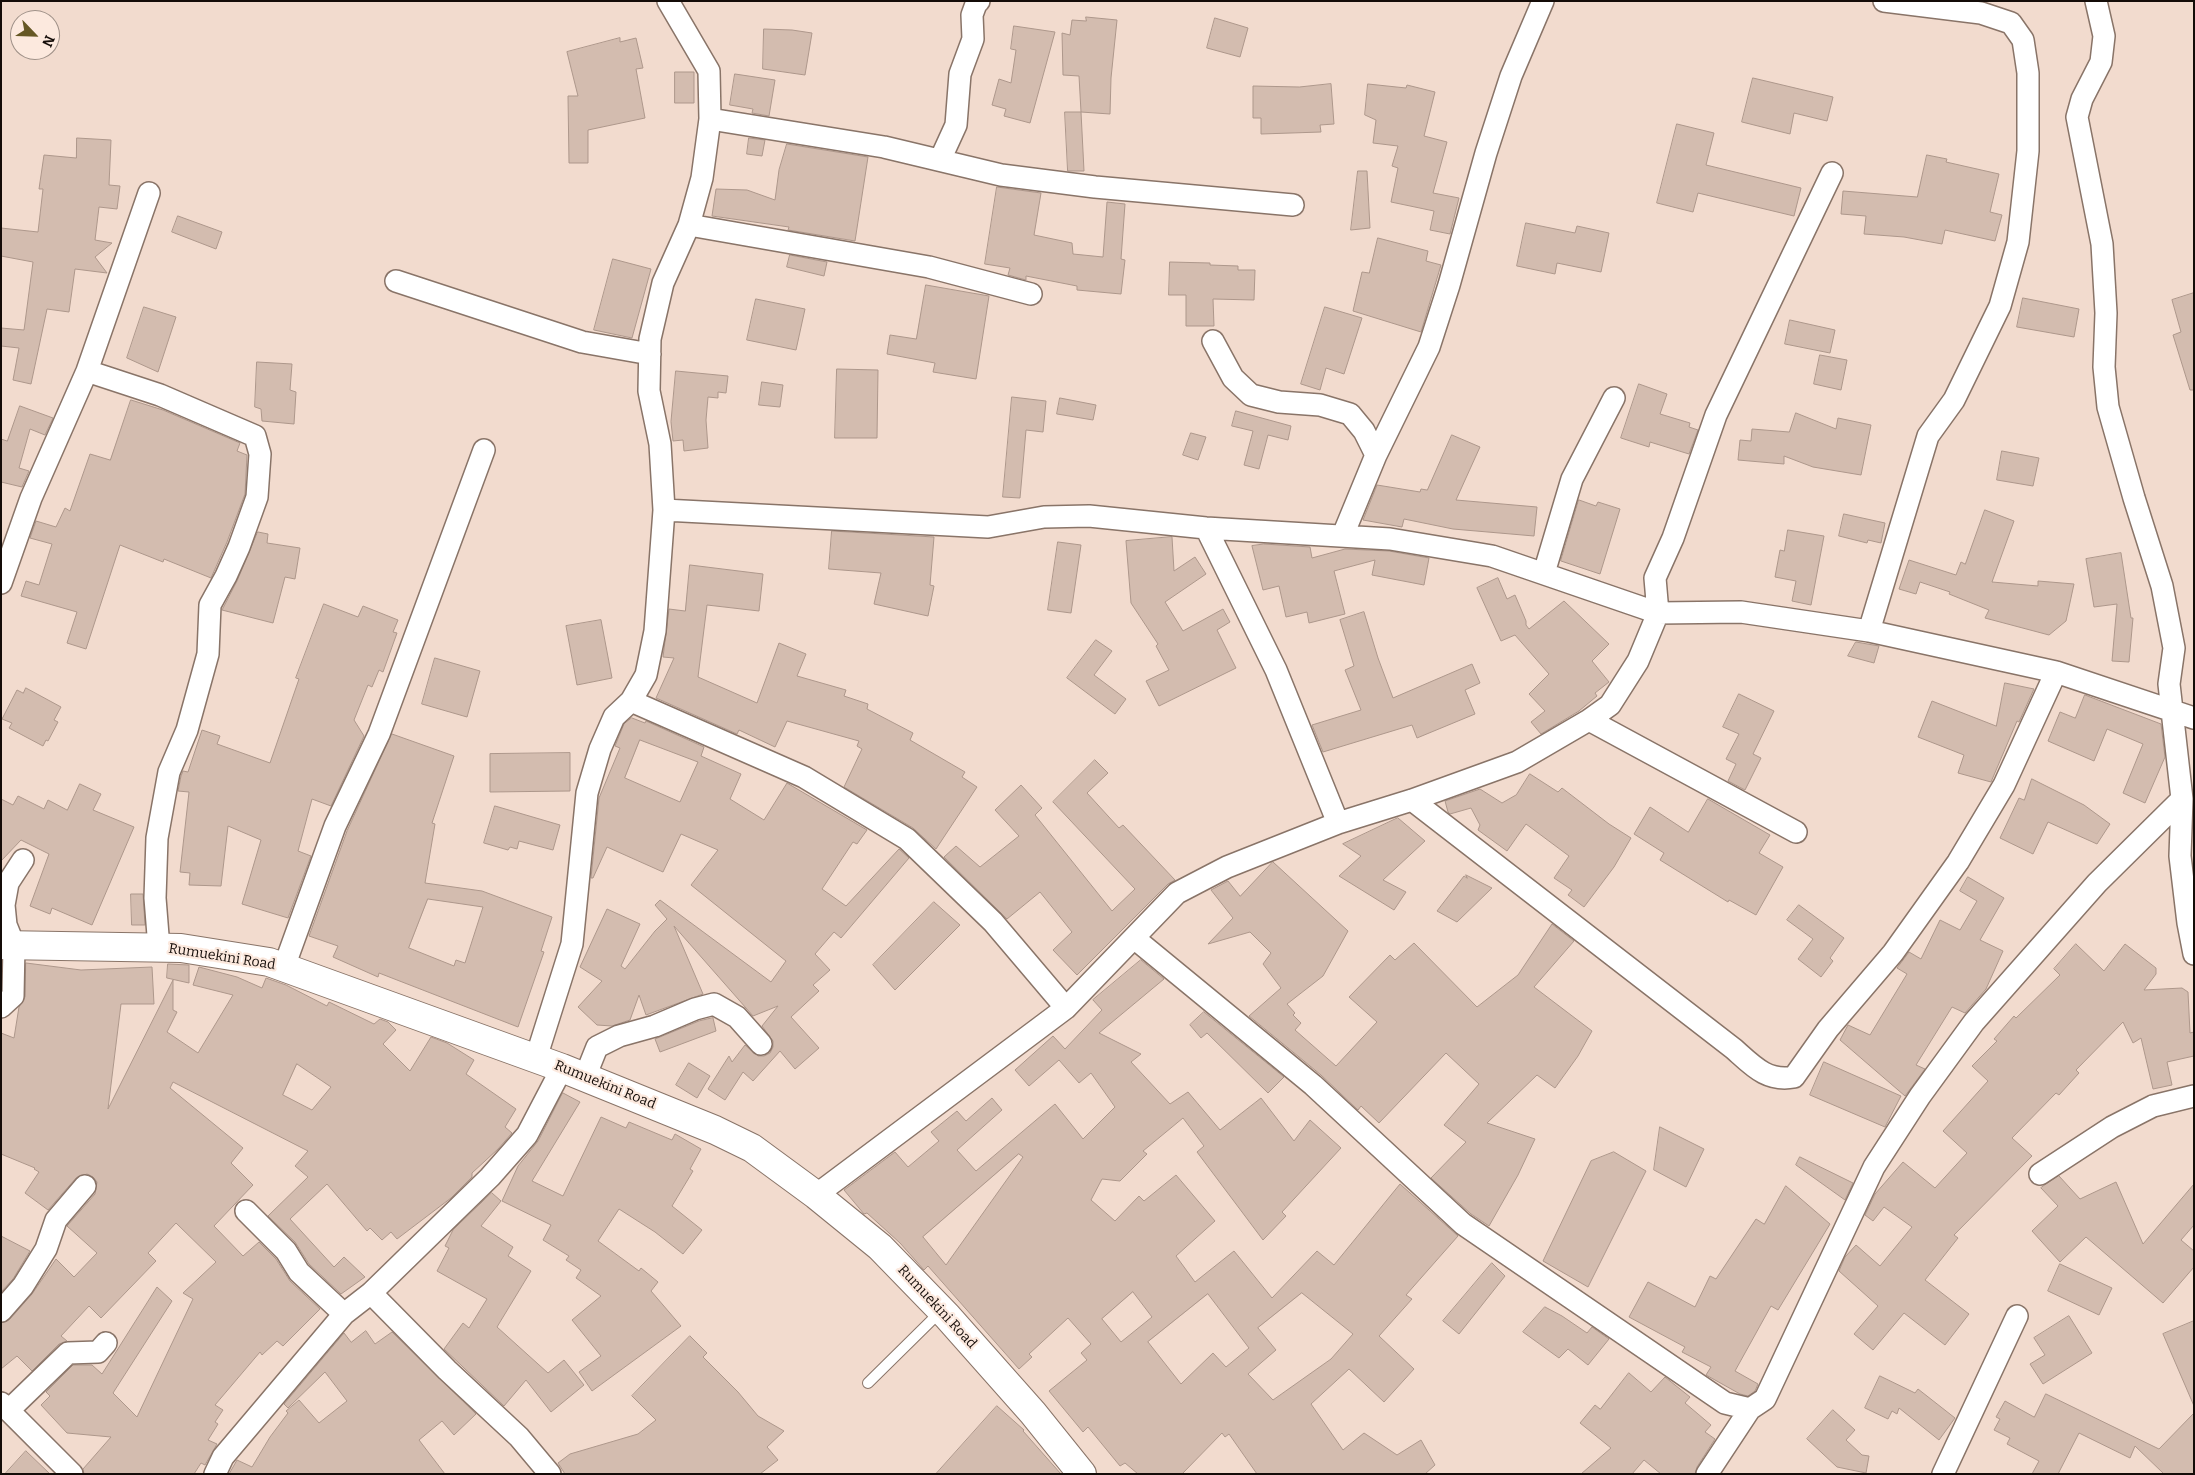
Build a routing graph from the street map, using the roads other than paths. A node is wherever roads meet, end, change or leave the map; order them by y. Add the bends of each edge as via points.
1 (668, 1) edge
2 (979, 1) edge
3 (1543, 1) edge
4 (1884, 1) edge
5 (2096, 1) edge
6 (710, 119) junction
7 (940, 160) junction
8 (1832, 173) dead end
9 (149, 193) dead end
10 (1293, 205) dead end
11 (689, 225) junction
12 (396, 281) dead end
13 (1031, 294) dead end
14 (1213, 341) dead end
15 (650, 354) junction
16 (87, 371) junction
17 (1614, 398) dead end
18 (484, 450) dead end
19 (1376, 454) junction
20 (664, 510) junction
21 (1206, 528) junction
22 (1343, 535) junction
23 (1544, 573) junction
24 (1, 583) edge
25 (1658, 613) junction
26 (1869, 631) junction
27 (2056, 672) junction
28 (631, 701) junction
29 (2173, 710) junction
30 (2194, 718) edge
31 (1589, 720) junction
32 (2182, 799) junction
33 (1412, 800) junction
34 (1338, 823) junction
35 (1796, 832) dead end
36 (23, 860) dead end
37 (1134, 938) junction
38 (8, 945) edge
39 (159, 948) junction
40 (2194, 954) edge
41 (284, 967) junction
42 (1, 1007) edge
43 (1066, 1008) junction
44 (761, 1044) dead end
45 (536, 1058) junction
46 (573, 1072) junction
47 (2194, 1096) edge
48 (2040, 1174) dead end
49 (85, 1186) dead end
50 (816, 1195) junction
51 (246, 1211) dead end
52 (371, 1292) junction
53 (942, 1310) junction
54 (1, 1311) edge
55 (344, 1314) junction
56 (2017, 1316) dead end
57 (106, 1343) dead end
58 (868, 1383) dead end
59 (5, 1406) edge
60 (1750, 1409) junction
61 (72, 1474) edge
62 (215, 1474) edge
63 (550, 1474) edge
64 (1082, 1474) edge
65 (1707, 1474) edge
66 (1943, 1474) edge

1 - 6 street via 709,71
2 - 7 street via 972,15 973,39 960,74 956,125
3 - 19 street via 1511,76 1428,347
4 - 26 street via 1981,13 2011,22 2023,40 2027,64 2028,151 2018,242 2000,306 1954,400 1928,436
5 - 29 street via 2104,36 2101,62 2082,99 2077,117 2102,244 2108,408 2162,586 2174,648 2169,684
6 - 7 street via 884,147
6 - 11 street via 702,178
7 - 10 street via 1001,175 1095,187
8 - 25 street via 1716,415 1673,538 1655,578
9 - 16 street
11 - 13 street via 929,267
11 - 15 street via 663,283 650,339
12 - 15 street via 582,342
14 - 19 street via 1233,378 1251,394 1279,402 1320,405 1350,414
15 - 20 street via 649,392 660,444
16 - 24 street via 31,498
16 - 39 street via 160,395 255,436 260,454 257,497 239,547 210,605 208,654 187,730 169,772 156,838 155,898
17 - 23 street via 1572,479
18 - 41 street via 380,734 335,826
19 - 22 street
20 - 21 street via 988,527 1044,517 1088,516
20 - 28 street via 654,631 646,675
21 - 22 street
21 - 34 street via 1276,670
22 - 23 street via 1390,539 1492,556
23 - 25 street
25 - 26 street via 1741,612
25 - 31 street via 1638,661 1610,705
26 - 27 street
27 - 29 street
27 - 33 street via 2004,785 1958,862 1893,953 1828,1030 1794,1077 1780,1080 1759,1071
28 - 43 street via 804,777 906,839 993,922
28 - 45 street via 614,717 586,793 572,944
29 - 30 street
29 - 32 street
31 - 33 street via 1517,762
31 - 35 street
32 - 40 street via 2180,856
32 - 60 street via 2097,883 1974,1022 1920,1096 1874,1167 1765,1399
33 - 34 street
34 - 37 street via 1227,867 1178,893
36 - 38 street via 8,884 4,905
37 - 43 street
37 - 60 street via 1313,1085 1463,1224 1724,1403
38 - 39 street, Rumuekini Road
38 - 42 street via 13,996
39 - 41 street, Rumuekini Road via 181,948
41 - 45 street, Rumuekini Road
43 - 50 street
44 - 46 street via 737,1017 714,1004 619,1036 597,1047
45 - 46 street, Rumuekini Road
46 - 50 street, Rumuekini Road via 752,1148
46 - 52 street via 527,1135 490,1177
47 - 48 street via 2153,1106 2112,1127
49 - 54 street via 56,1220 46,1249
50 - 53 street, Rumuekini Road via 880,1247
51 - 55 street via 286,1251 299,1272
52 - 55 street
52 - 63 street via 447,1370 519,1437
53 - 58 lane
53 - 64 street, Rumuekini Road
55 - 62 street via 223,1457
56 - 66 street
57 - 59 street via 98,1352 68,1353
59 - 61 street
60 - 65 street

